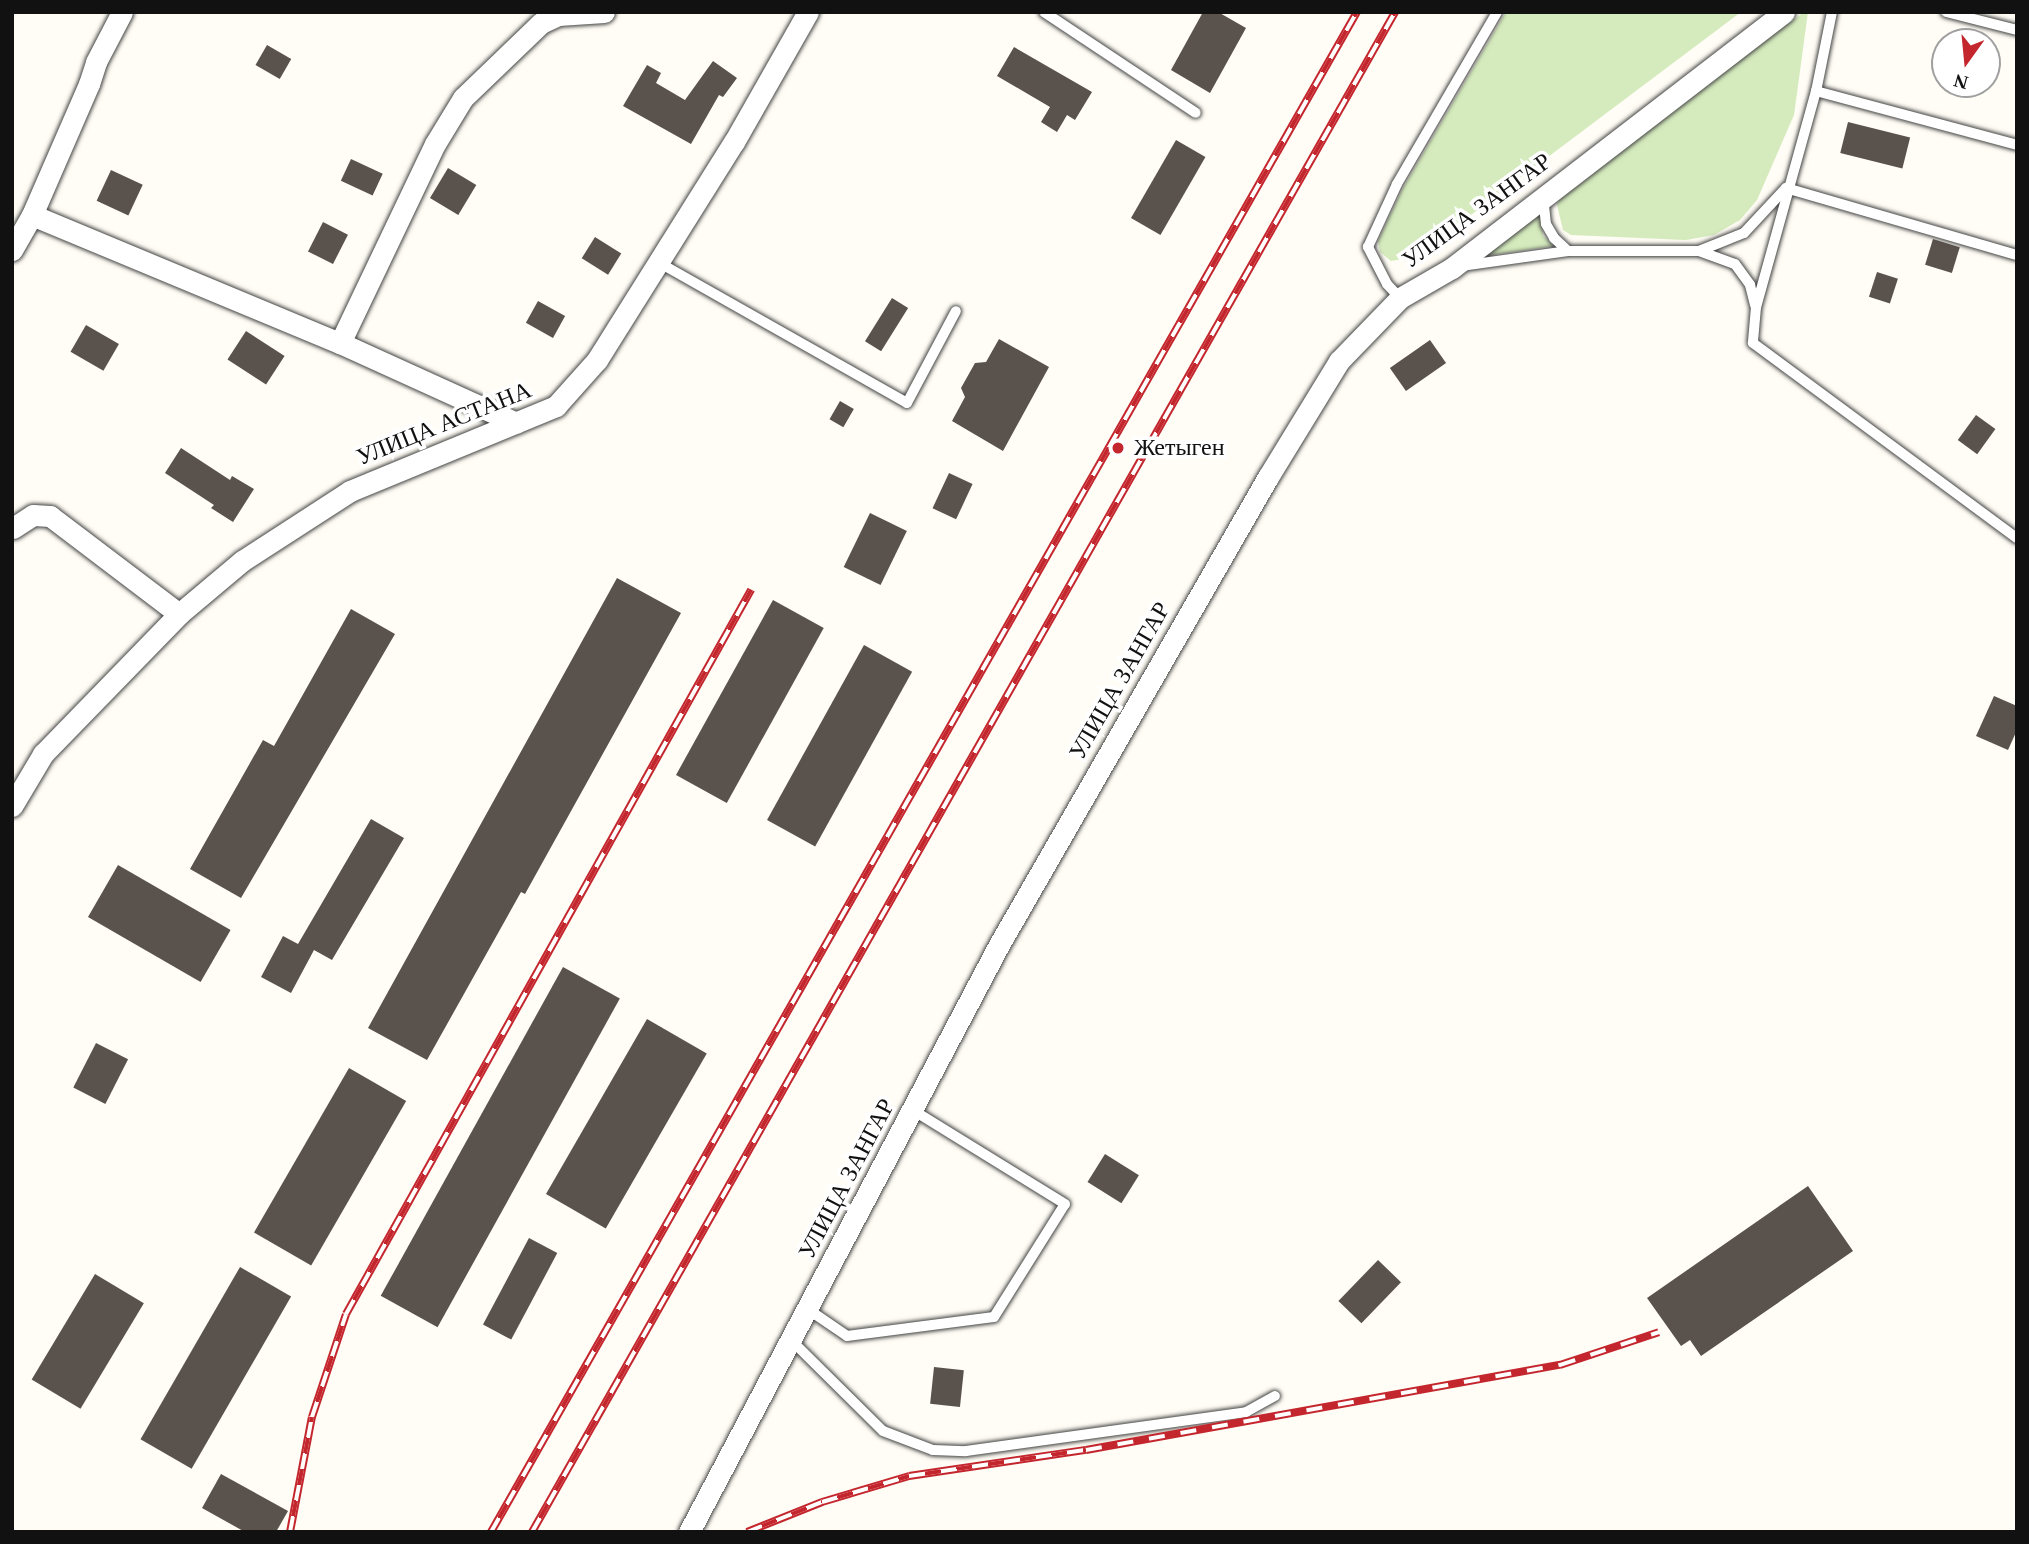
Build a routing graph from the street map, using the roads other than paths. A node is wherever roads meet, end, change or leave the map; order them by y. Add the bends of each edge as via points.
1 (122, 12) edge
2 (604, 12) edge
3 (808, 12) edge
4 (1044, 12) edge
5 (1497, 12) edge
6 (1784, 12) edge
7 (1832, 12) edge
8 (1946, 12) edge
9 (2017, 30) edge
10 (1816, 91) junction
11 (1196, 113) dead end
12 (2017, 145) edge
13 (1786, 188) junction
14 (1543, 195) junction
15 (32, 215) junction
16 (12, 250) edge
17 (1567, 251) junction
18 (1699, 251) junction
19 (2017, 255) edge
20 (658, 262) junction
21 (1452, 268) junction
22 (1400, 298) junction
23 (1756, 307) junction
24 (956, 311) dead end
25 (340, 343) junction
26 (516, 423) junction
27 (13, 528) edge
28 (2017, 538) edge
29 (179, 614) junction
30 (12, 806) edge
31 (913, 1110) junction
32 (809, 1310) junction
33 (792, 1341) junction
34 (1275, 1396) dead end
35 (690, 1532) edge

1 - 15 street via 96,62
2 - 25 street via 558,15 541,23 463,98 435,144
3 - 20 street, УЛИЦА АСТАНА
4 - 11 lane
5 - 22 lane via 1397,184 1368,247 1387,284
6 - 14 street, УЛИЦА ЗАНГАР
7 - 10 lane
8 - 9 lane
10 - 12 lane
10 - 13 lane
13 - 18 lane via 1744,233
13 - 19 lane
13 - 23 lane
14 - 17 lane via 1546,224
14 - 21 street, УЛИЦА ЗАНГАР
15 - 16 street
15 - 25 street
17 - 18 lane
17 - 21 lane
18 - 23 lane via 1735,264 1750,285
20 - 24 lane via 907,403
20 - 26 street, УЛИЦА АСТАНА via 597,360 556,406
21 - 22 street, УЛИЦА ЗАНГАР
22 - 31 street, УЛИЦА ЗАНГАР via 1339,361 1268,477 1000,943
23 - 28 lane via 1753,343
25 - 26 street
26 - 29 street, УЛИЦА АСТАНА via 350,491 242,561
27 - 29 street via 33,515 50,516
29 - 30 street, УЛИЦА АСТАНА via 43,754
31 - 32 street, УЛИЦА ЗАНГАР
31 - 32 lane via 1065,1204 994,1317 847,1336
32 - 33 street, УЛИЦА ЗАНГАР
33 - 34 lane via 883,1431 933,1450 966,1451 1246,1412
33 - 35 street, УЛИЦА ЗАНГАР

